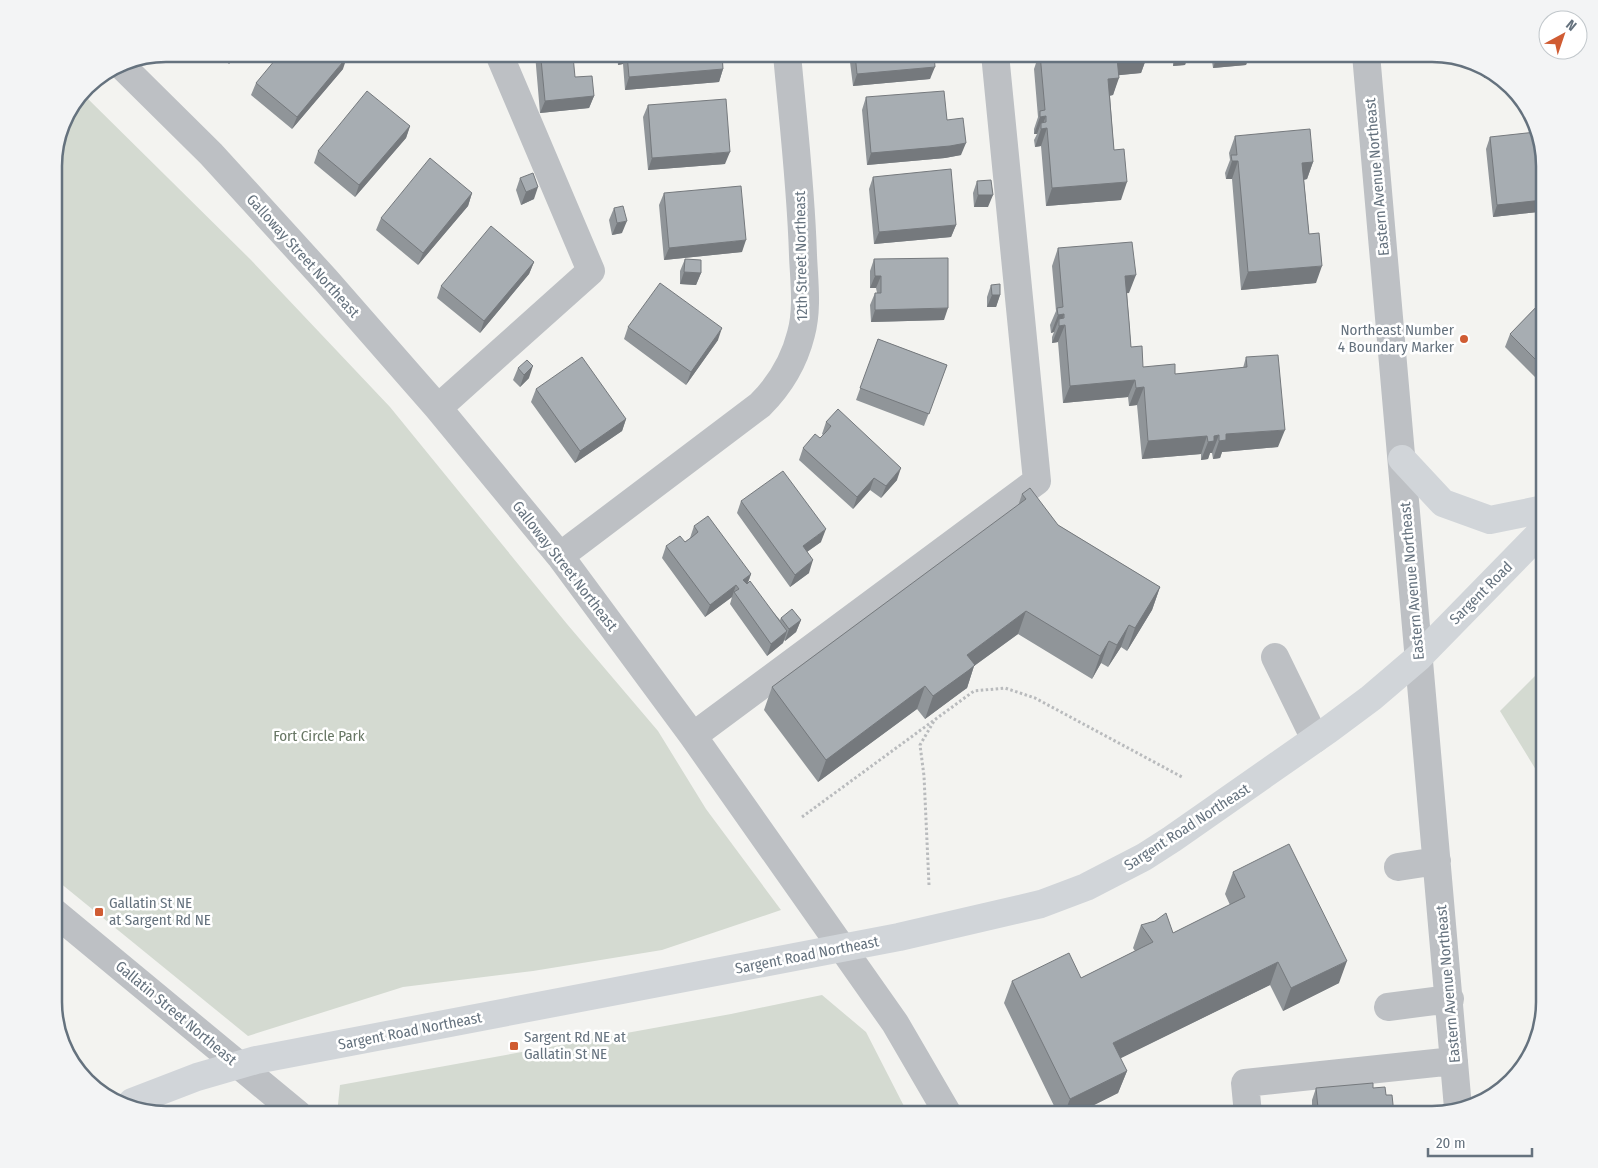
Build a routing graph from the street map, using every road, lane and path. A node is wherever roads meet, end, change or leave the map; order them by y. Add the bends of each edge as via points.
1 (502, 62) edge
2 (788, 62) edge
3 (996, 62) edge
4 (1367, 62) edge
5 (126, 70) edge
6 (438, 408) junction
7 (1402, 459) junction
8 (1536, 511) edge
9 (1536, 538) edge
10 (560, 556) junction
11 (1274, 657) dead end
12 (1419, 657) junction
13 (936, 718) junction
14 (694, 736) junction
15 (1315, 739) junction
16 (1182, 776) dead end
17 (802, 817) dead end
18 (1437, 861) junction
19 (1398, 867) dead end
20 (929, 885) dead end
21 (63, 919) edge
22 (843, 948) junction
23 (1450, 999) junction
24 (1388, 1007) dead end
25 (1454, 1060) junction
26 (238, 1065) junction
27 (135, 1101) edge
28 (1458, 1102) edge
29 (288, 1106) edge
30 (943, 1106) edge
31 (1247, 1106) edge

1 - 6 street via 591,271
2 - 10 street, 12th Street Northeast via 801,208 805,308 795,356 776,387 760,405
3 - 14 street via 1037,481
4 - 7 street, Eastern Avenue Northeast
5 - 6 street, Galloway Street Northeast via 212,154
6 - 10 street, Galloway Street Northeast
7 - 8 main road via 1443,503 1490,520
7 - 12 street, Eastern Avenue Northeast
9 - 12 main road, Sargent Road
10 - 14 street, Galloway Street Northeast
11 - 15 street
12 - 15 main road, Sargent Road Northeast
12 - 18 street, Eastern Avenue Northeast
13 - 16 path via 974,691 1005,688 1035,698
13 - 17 path
13 - 20 path via 920,745
14 - 22 street, Galloway Street Northeast
15 - 22 main road, Sargent Road Northeast via 1158,848 1086,887 1041,904
18 - 19 street
18 - 23 street, Eastern Avenue Northeast
21 - 26 street, Gallatin Street Northeast
22 - 26 main road, Sargent Road Northeast
22 - 30 street, Galloway Street Northeast via 895,1023
23 - 24 street
23 - 25 street, Eastern Avenue Northeast
25 - 28 street, Eastern Avenue Northeast
25 - 31 street via 1245,1083
26 - 27 main road, Sargent Road Northeast
26 - 29 street, Gallatin Street Northeast

